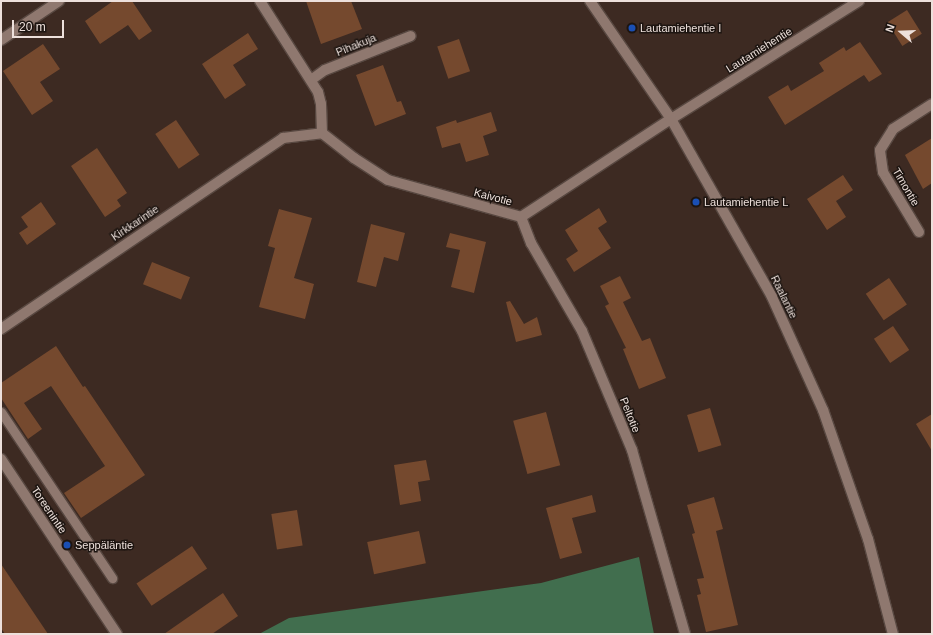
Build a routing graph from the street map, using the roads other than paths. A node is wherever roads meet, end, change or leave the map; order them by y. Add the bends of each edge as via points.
1 (59, 1) edge
2 (260, 1) edge
3 (590, 1) edge
4 (859, 1) edge
5 (411, 36) dead end
6 (1, 40) edge
7 (311, 80) junction
8 (932, 104) edge
9 (671, 119) junction
10 (322, 133) junction
11 (521, 217) junction
12 (919, 232) dead end
13 (1, 329) edge
14 (1, 412) edge
15 (1, 459) edge
16 (112, 578) dead end
17 (117, 634) edge
18 (685, 634) edge
19 (893, 634) edge

1 - 6 street
2 - 7 street
3 - 9 street, Raalantie
4 - 9 street, Lautamiehentie
5 - 7 street, Pihakuja via 325,70
7 - 10 street via 322,104
8 - 12 street, Timontie via 893,129 880,150 883,172
9 - 11 street, Kaivotie
9 - 19 street, Raalantie via 772,297 823,410 868,539
10 - 11 street, Kaivotie via 388,180
10 - 13 street, Kirkkarintie via 283,138
11 - 18 street, Peltotie via 531,243 582,331 632,450
14 - 16 lane
15 - 17 street, Toreenintie

